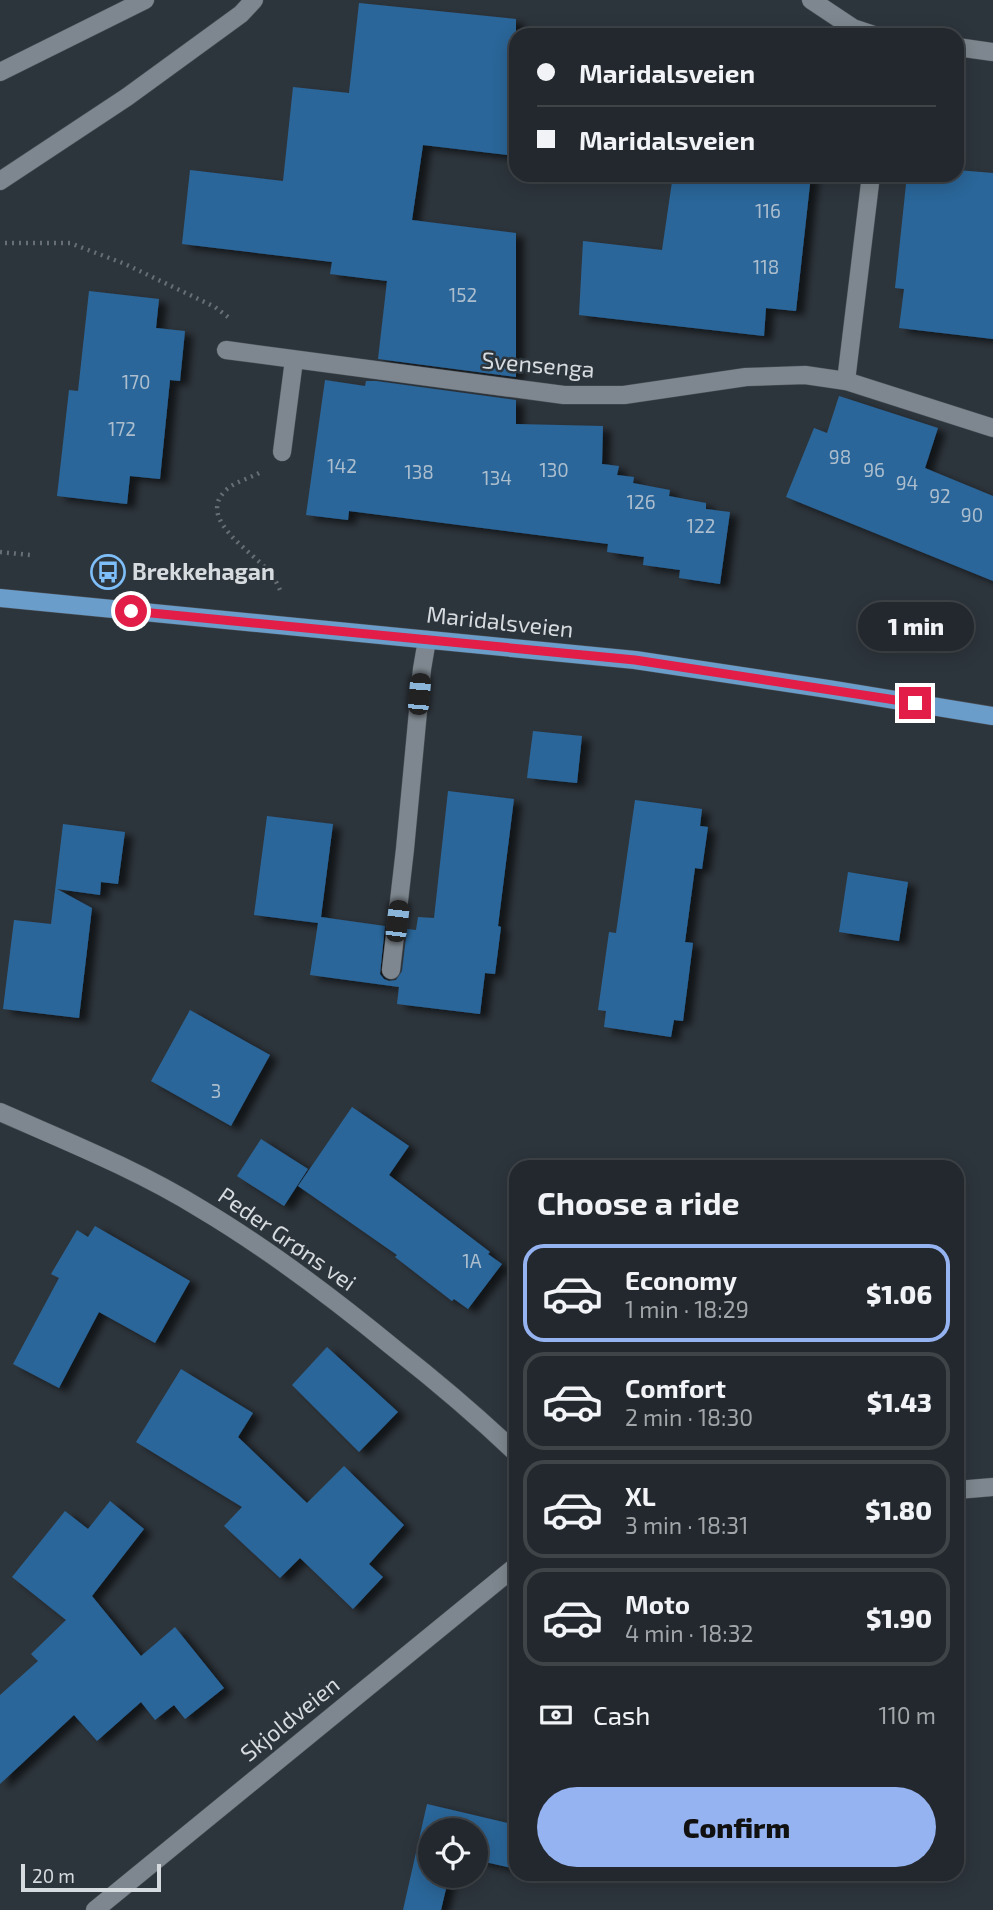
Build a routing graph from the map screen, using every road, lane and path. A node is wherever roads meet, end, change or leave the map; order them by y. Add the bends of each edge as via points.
1 (145, 0) edge
2 (254, 0) edge
3 (811, 0) edge
4 (853, 28) edge
5 (964, 48) edge
6 (993, 52) edge
7 (0, 72) edge
8 (0, 181) edge
9 (870, 182) edge
10 (5, 243) dead end
11 (234, 321) dead end
12 (226, 350) dead end
13 (293, 360) junction
14 (846, 381) junction
15 (993, 428) edge
16 (282, 452) joint
17 (0, 552) edge
18 (30, 555) dead end
19 (281, 593) dead end
20 (0, 598) edge
21 (427, 640) junction
22 (993, 716) edge
23 (391, 970) dead end
24 (0, 1112) edge
25 (509, 1446) edge
26 (993, 1487) edge
27 (964, 1489) edge
28 (509, 1572) edge
29 (95, 1910) edge

1 - 7 street
2 - 8 street via 127,97
3 - 4 street
5 - 6 street
9 - 14 street
10 - 11 path via 70,243 125,264 215,307
12 - 13 street, Svensenga
13 - 14 street, Svensenga via 564,395 624,395 746,377
13 - 16 street
14 - 15 street, Svensenga
16 - 19 path via 272,466 225,491 217,510 226,530 271,574
17 - 18 path
20 - 21 main road, Maridalsveien
21 - 22 main road, Maridalsveien via 635,660
21 - 23 street
24 - 25 street, Peder Grøns vei via 109,1160 200,1208 278,1258
26 - 27 street
28 - 29 street, Skjoldveien

